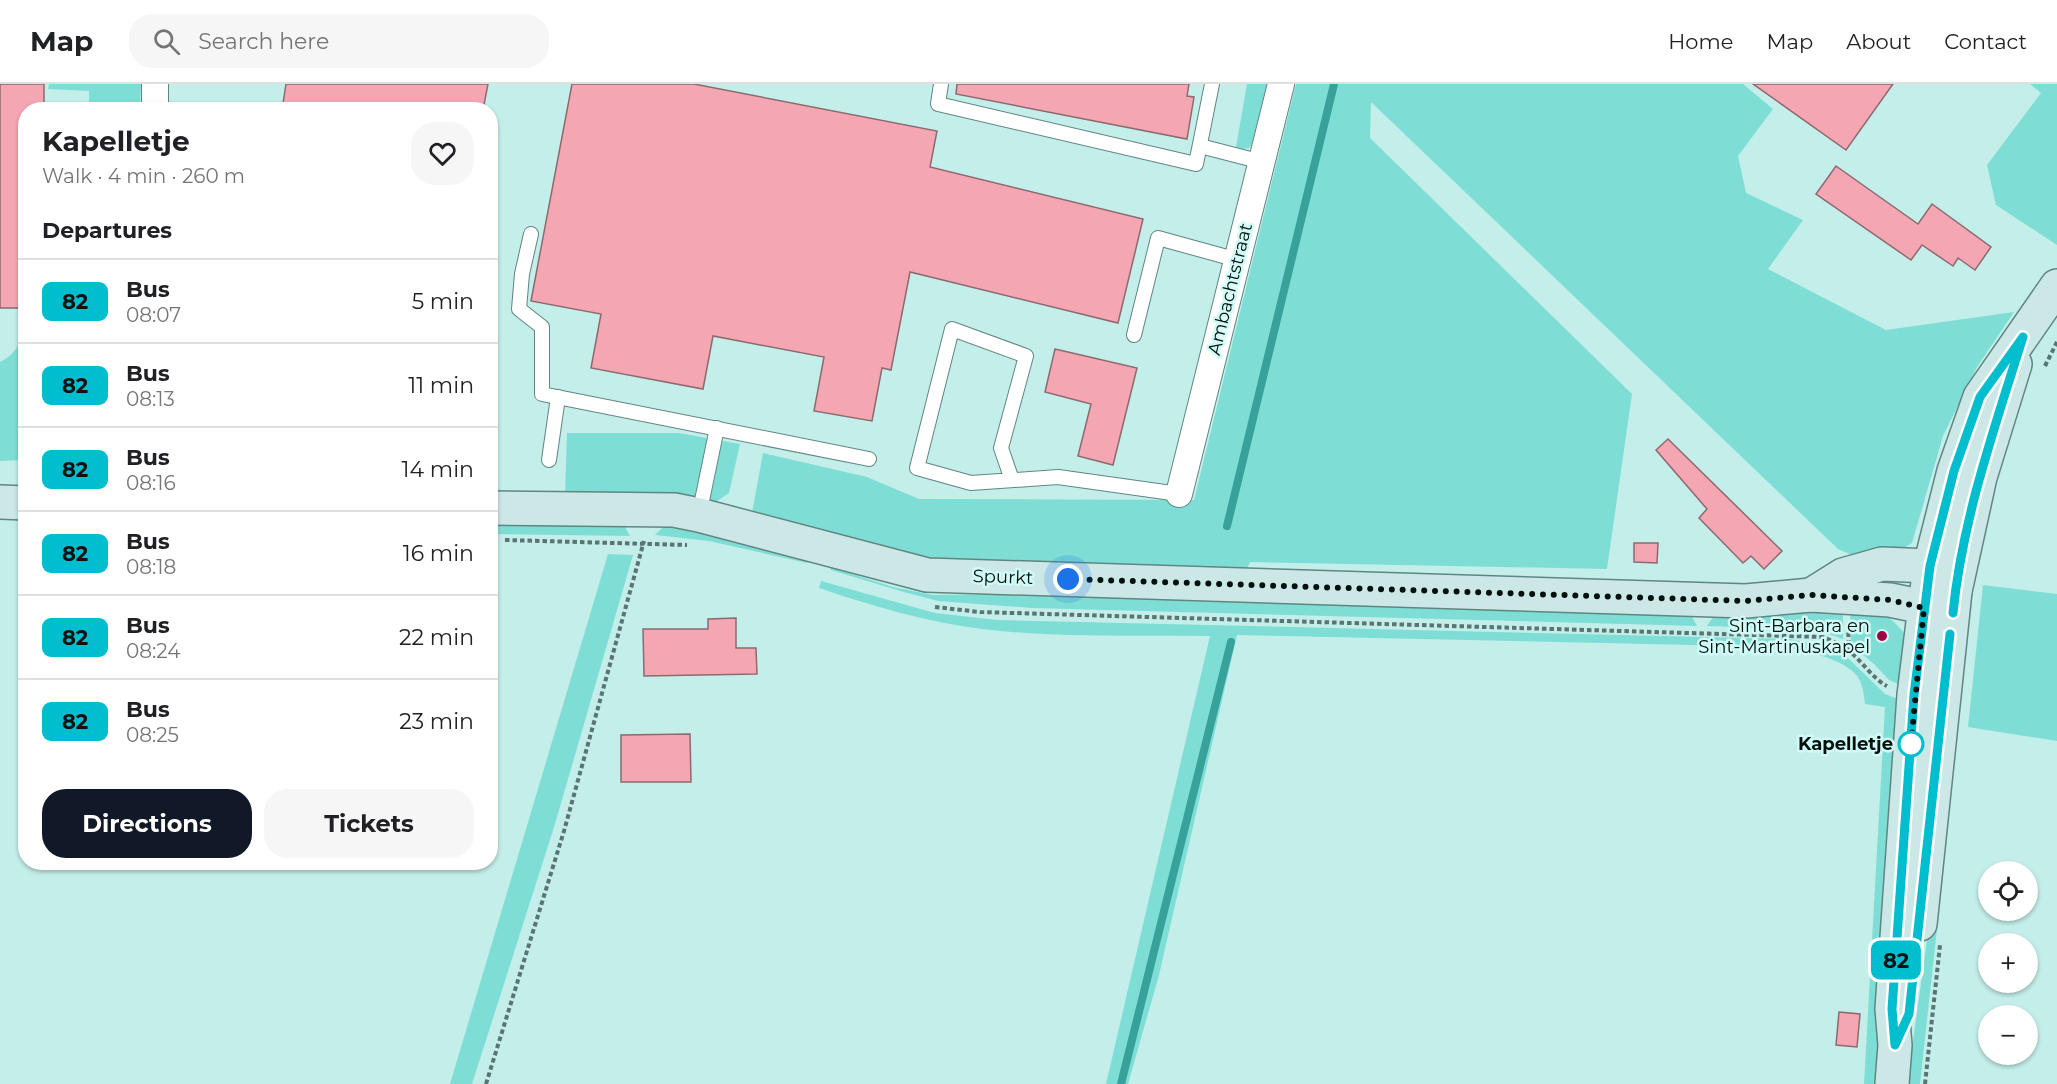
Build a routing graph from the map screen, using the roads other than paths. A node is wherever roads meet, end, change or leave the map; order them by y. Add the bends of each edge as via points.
1 (155, 84) edge
2 (941, 84) edge
3 (1212, 84) edge
4 (1281, 84) edge
5 (155, 102) edge
6 (1200, 146) junction
7 (1262, 162) junction
8 (531, 234) dead end
9 (1238, 260) junction
10 (2057, 286) edge
11 (1134, 335) dead end
12 (2023, 337) junction
13 (558, 397) junction
14 (717, 428) junction
15 (869, 459) dead end
16 (549, 460) dead end
17 (1012, 480) junction
18 (1179, 494) joint
19 (0, 502) edge
20 (18, 502) edge
21 (498, 508) edge
22 (699, 515) junction
23 (1930, 566) junction
24 (1955, 591) junction
25 (1811, 595) junction
26 (1924, 608) junction
27 (1895, 1045) junction
28 (1892, 1084) edge

1 - 5 street
2 - 6 lane via 938,104 1196,164
3 - 6 lane
4 - 7 street, Ambachtstraat
6 - 7 lane
7 - 9 street, Ambachtstraat
8 - 13 lane via 519,309 542,327 542,394
9 - 11 lane via 1158,238
9 - 18 street, Ambachtstraat
10 - 12 street
12 - 23 street via 1980,397 1954,471
12 - 24 street via 1980,477
13 - 14 lane
13 - 16 lane
14 - 15 lane
14 - 22 lane
17 - 17 lane via 971,483 917,468 952,329 1026,356 1001,448
17 - 18 lane via 1058,477
19 - 20 street
21 - 22 street, Spurkt via 674,510
22 - 25 street, Spurkt via 927,575 1746,601
23 - 24 street
23 - 25 street, Spurkt via 1882,564 1843,575
23 - 26 street
24 - 26 street
24 - 27 street via 1909,1014
25 - 26 street, Spurkt via 1890,600
26 - 27 street via 1914,695 1893,997
27 - 28 street

